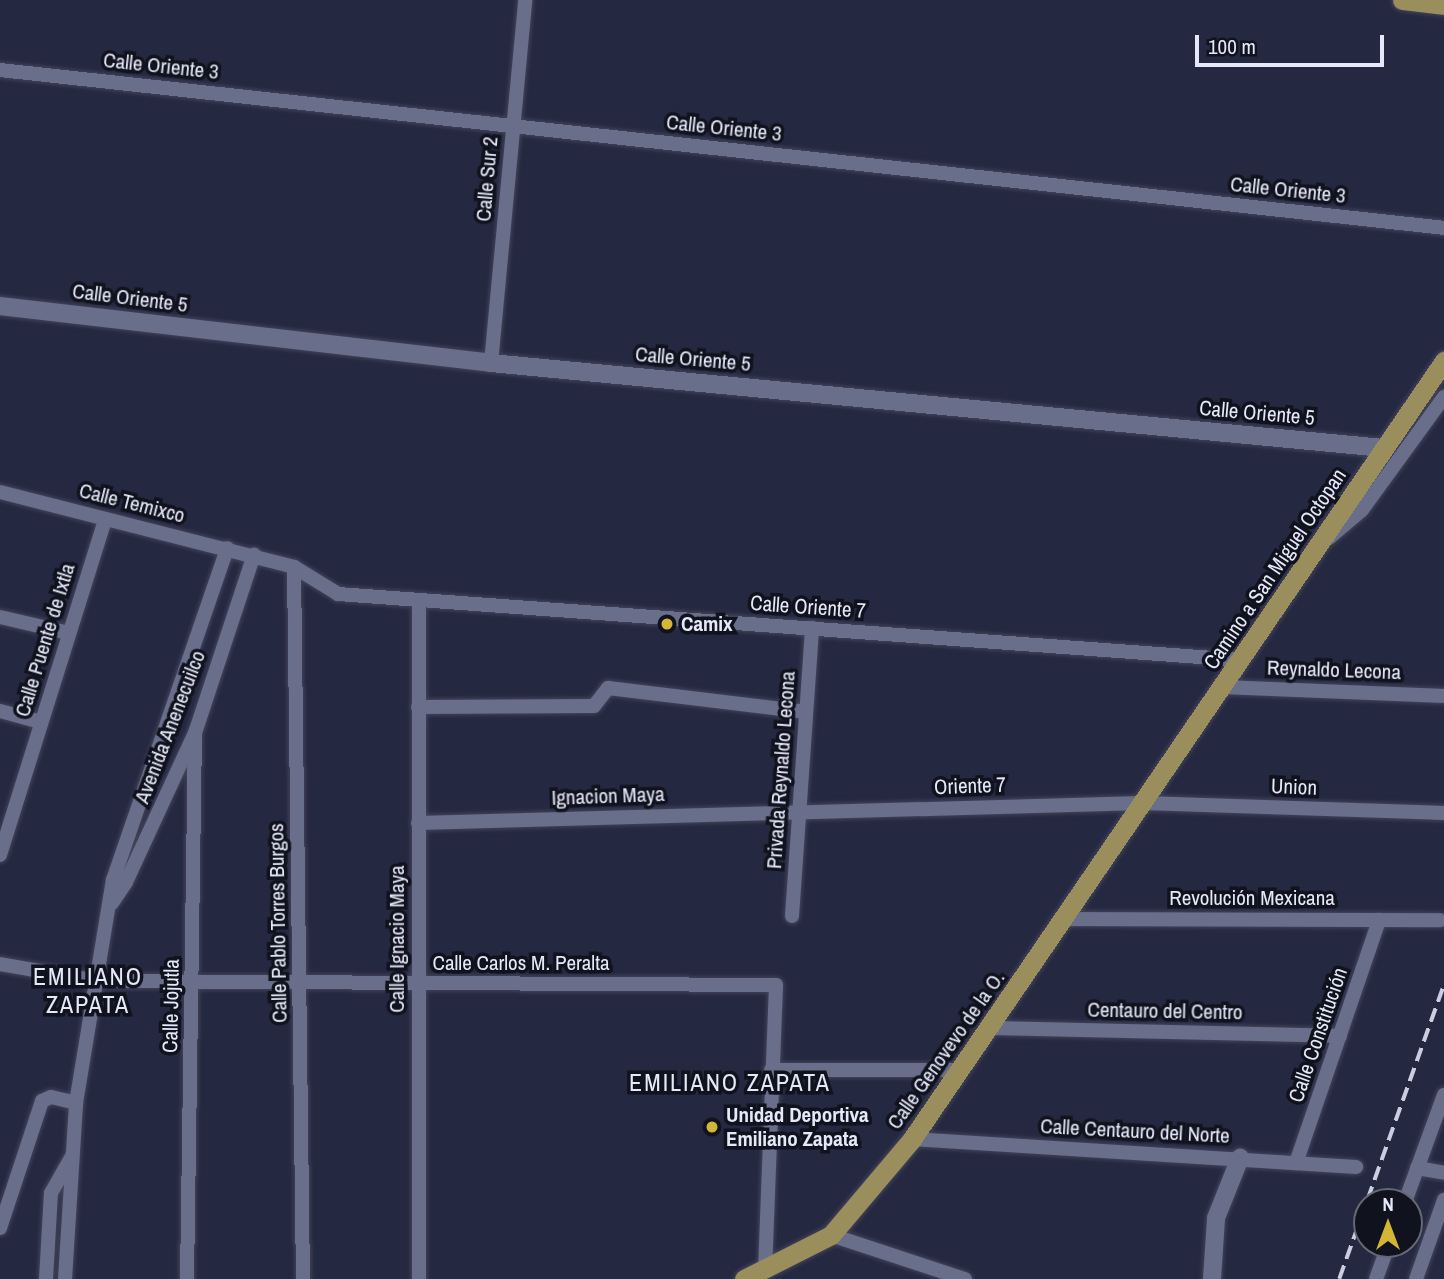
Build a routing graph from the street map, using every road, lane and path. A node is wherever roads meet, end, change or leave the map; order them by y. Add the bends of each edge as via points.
1 (525, 0) edge
2 (1402, 0) edge
3 (1444, 5) edge
4 (0, 70) edge
5 (513, 126) junction
6 (1444, 228) edge
7 (0, 306) edge
8 (1444, 361) edge
9 (491, 363) junction
10 (1444, 397) edge
11 (1382, 448) junction
12 (0, 492) edge
13 (105, 519) junction
14 (1320, 546) junction
15 (227, 548) junction
16 (254, 555) junction
17 (294, 567) junction
18 (419, 600) junction
19 (0, 617) edge
20 (812, 628) junction
21 (69, 633) junction
22 (1242, 660) junction
23 (1223, 687) junction
24 (1444, 696) edge
25 (418, 707) junction
26 (0, 712) edge
27 (805, 712) junction
28 (41, 722) junction
29 (195, 733) junction
30 (168, 796) junction
31 (195, 799) junction
32 (1143, 803) junction
33 (7, 810) edge
34 (799, 812) junction
35 (1444, 813) edge
36 (418, 822) junction
37 (0, 855) edge
38 (109, 906) junction
39 (792, 916) dead end
40 (1064, 919) junction
41 (1379, 920) junction
42 (1440, 920) dead end
43 (0, 964) edge
44 (98, 981) junction
45 (192, 983) junction
46 (299, 983) junction
47 (418, 983) junction
48 (989, 1028) junction
49 (1340, 1036) junction
50 (771, 1069) junction
51 (961, 1070) junction
52 (1444, 1094) edge
53 (76, 1103) junction
54 (912, 1139) junction
55 (75, 1152) junction
56 (1240, 1158) junction
57 (1296, 1163) junction
58 (1356, 1167) dead end
59 (1418, 1168) junction
60 (1444, 1173) edge
61 (1410, 1188) edge
62 (1444, 1200) edge
63 (0, 1228) edge
64 (831, 1235) junction
65 (1384, 1258) edge
66 (765, 1270) junction
67 (46, 1279) edge
68 (65, 1279) edge
69 (187, 1279) edge
70 (303, 1279) edge
71 (419, 1279) edge
72 (744, 1279) edge
73 (964, 1279) edge
74 (1212, 1279) edge
75 (1376, 1279) edge
76 (1416, 1279) edge

1 - 5 street, Calle Sur 2
2 - 3 main road
4 - 5 street, Calle Oriente 3
5 - 6 street, Calle Oriente 3
5 - 9 street, Calle Sur 2
7 - 9 street, Calle Oriente 5
8 - 11 main road, Camino a San Miguel Octopan
9 - 11 street, Calle Oriente 5
10 - 14 street via 1362,510
11 - 14 main road, Camino a San Miguel Octopan
12 - 13 street, Calle Temixco
13 - 15 street, Calle Temixco
13 - 21 street, Calle Puente de Ixtla
14 - 22 main road, Camino a San Miguel Octopan
15 - 16 street, Calle Temixco
15 - 38 street, Avenida Anenecuilco via 113,880
16 - 17 street, Calle Oriente 7
16 - 29 street, Avenida Anenecuilco
17 - 18 street, Calle Oriente 7 via 338,594
17 - 46 street, Calle Pablo Torres Burgos
18 - 20 street, Calle Oriente 7
18 - 25 street, Calle Ignacio Maya
19 - 21 street
20 - 22 street, Calle Oriente 7
20 - 27 street, Privada Reynaldo Lecona
21 - 28 street, Calle Puente de Ixtla
22 - 23 main road, Camino a San Miguel Octopan
23 - 24 street, Reynaldo Lecona
23 - 32 main road, Camino a San Miguel Octopan
25 - 27 street via 594,706 608,688
25 - 36 street, Calle Ignacio Maya
26 - 28 street
27 - 34 street, Privada Reynaldo Lecona
28 - 33 street, Calle Puente de Ixtla
29 - 30 street, Avenida Anenecuilco
29 - 31 street, Calle Jojutla
30 - 31 street
30 - 38 street, Avenida Anenecuilco via 126,882
31 - 45 street, Calle Jojutla
32 - 34 street, Oriente 7
32 - 35 street, Union
32 - 40 main road, Calle Genovevo de la O.
33 - 37 street, Calle Puente de Ixtla
34 - 36 street, Ignacion Maya
34 - 39 street, Privada Reynaldo Lecona
36 - 47 street, Calle Ignacio Maya
38 - 44 street, Avenida Anenecuilco
40 - 41 street, Revolución Mexicana
40 - 48 main road, Calle Genovevo de la O.
41 - 42 street, Revolución Mexicana
41 - 49 street, Calle Constitución
43 - 44 street, Calle Carlos M. Peralta
44 - 45 street, Calle Carlos M. Peralta
44 - 53 street, Avenida Anenecuilco
45 - 46 street, Calle Carlos M. Peralta
45 - 69 street, Calle Jojutla
46 - 47 street, Calle Carlos M. Peralta
46 - 70 street, Calle Pablo Torres Burgos
47 - 50 street, Calle Carlos M. Peralta via 776,985
47 - 71 street, Calle Ignacio Maya
48 - 49 street, Centauro del Centro
48 - 51 main road, Calle Genovevo de la O.
49 - 57 street, Calle Constitución
50 - 51 street
50 - 66 street
51 - 54 main road, Calle Genovevo de la O.
52 - 59 street
53 - 55 street, Avenida Anenecuilco
53 - 63 street via 51,1097 42,1101
54 - 56 street, Calle Centauro del Norte
54 - 64 main road, Calle Genovevo de la O.
55 - 67 street, Avenida Anenecuilco via 51,1193
55 - 68 street, Avenida Anenecuilco
56 - 57 street, Calle Centauro del Norte
56 - 74 street via 1216,1218
57 - 58 street, Calle Centauro del Norte
59 - 60 street
59 - 61 street
62 - 76 street
64 - 66 main road, Calle Genovevo de la O.
64 - 73 street
65 - 75 street
66 - 72 main road, Calle Genovevo de la O.

